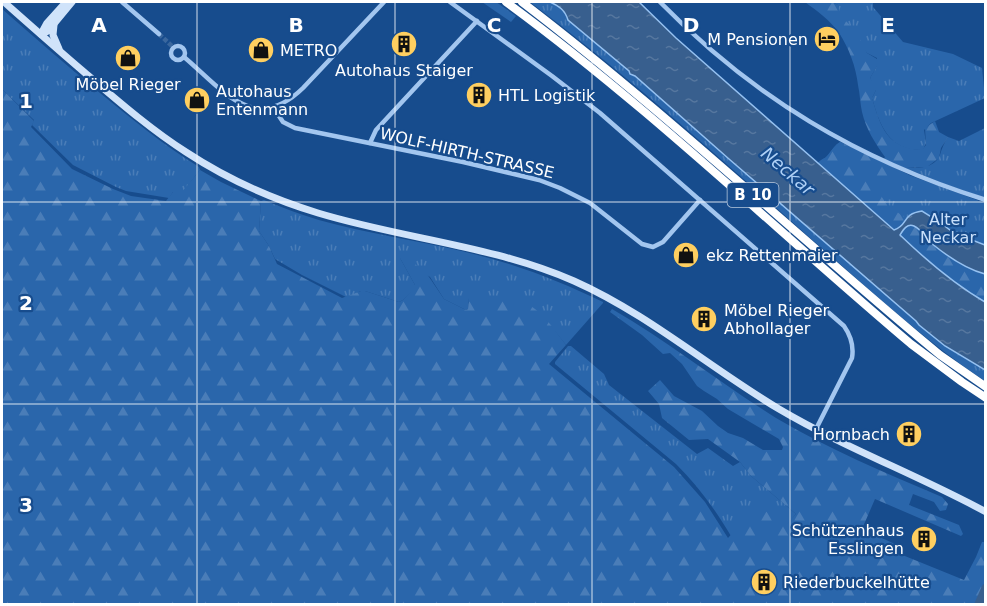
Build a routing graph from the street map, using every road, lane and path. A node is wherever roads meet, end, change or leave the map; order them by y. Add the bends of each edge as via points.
1 (4, 2) edge
2 (66, 2) edge
3 (72, 2) edge
4 (122, 2) edge
5 (384, 2) edge
6 (450, 2) edge
7 (506, 2) edge
8 (522, 2) edge
9 (660, 2) edge
10 (52, 21) junction
11 (477, 21) junction
12 (27, 22) junction
13 (41, 34) junction
14 (159, 34) tunnel mouth
15 (60, 51) junction
16 (184, 57) dead end
17 (273, 107) junction
18 (370, 143) junction
19 (700, 200) junction
20 (986, 200) edge
21 (986, 387) edge
22 (986, 398) edge
23 (816, 429) junction
24 (986, 512) edge

1 - 12 main road
2 - 10 main road
3 - 10 main road
4 - 14 street
5 - 17 street via 294,97
6 - 11 street
7 - 22 highway, B 10 via 619,91 911,344
8 - 21 highway, B 10 via 649,104 940,355
9 - 20 street via 723,60 793,112 887,163
10 - 12 main road
10 - 13 main road
10 - 15 main road
11 - 18 street via 376,130
11 - 19 street via 587,103
12 - 13 main road
13 - 15 main road
15 - 23 main road via 147,125 231,178 317,213 483,251 558,275 637,315 752,392
16 - 17 street via 239,102 260,109
17 - 18 street, WOLF-HIRTH-STRASSE via 281,121 291,127
18 - 19 street, WOLF-HIRTH-STRASSE via 546,182 590,203 649,246 663,242
19 - 23 street via 848,332 852,358
23 - 24 main road

